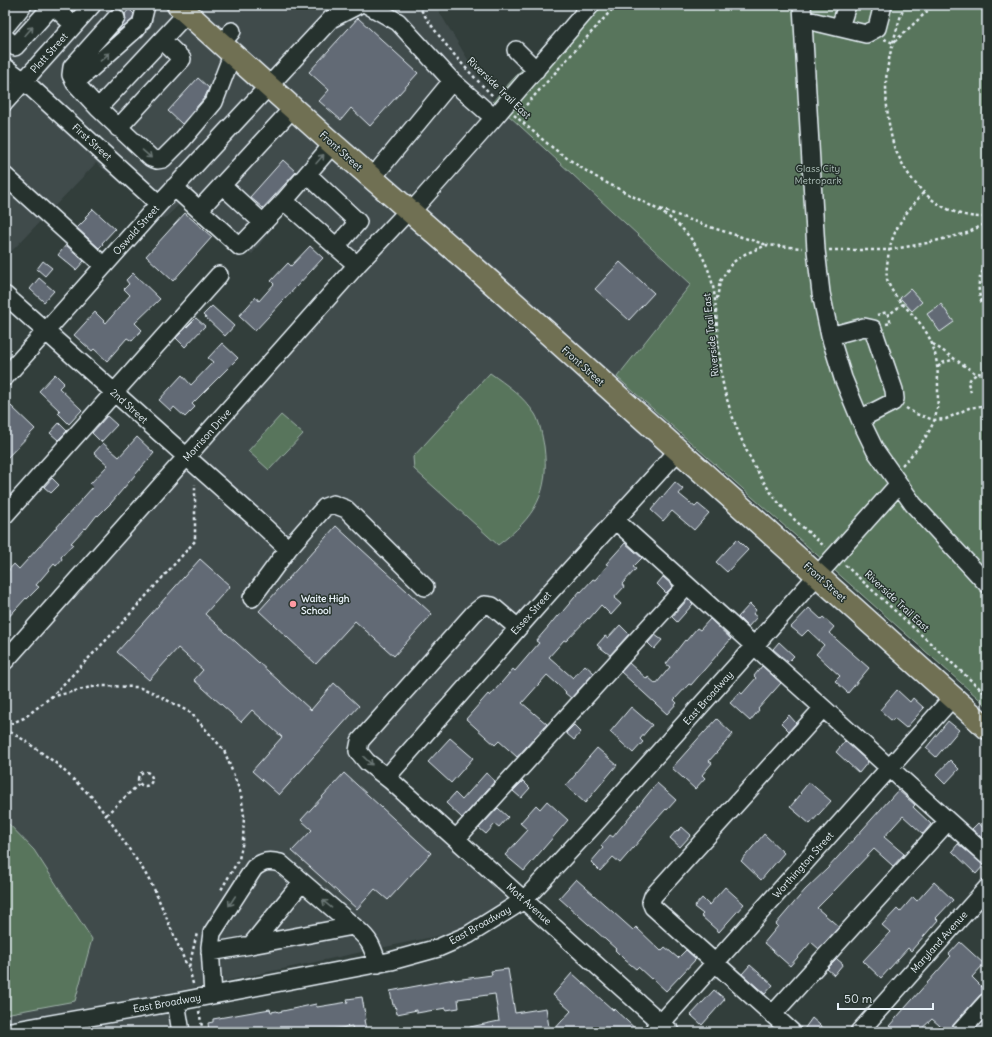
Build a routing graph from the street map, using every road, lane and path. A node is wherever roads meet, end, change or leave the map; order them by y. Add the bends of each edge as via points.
1 (23, 5) edge
2 (52, 5) edge
3 (92, 5) edge
4 (358, 5) edge
5 (368, 5) edge
6 (418, 5) edge
7 (591, 5) edge
8 (616, 5) edge
9 (847, 5) edge
10 (883, 5) edge
11 (904, 5) edge
12 (934, 5) edge
13 (182, 9) edge
14 (802, 12) edge
15 (116, 18) dead end
16 (142, 18) edge
17 (74, 25) junction
18 (5, 27) edge
19 (840, 27) junction
20 (5, 37) edge
21 (162, 40) junction
22 (228, 43) junction
23 (893, 43) junction
24 (516, 50) dead end
25 (5, 67) edge
26 (536, 70) junction
27 (24, 81) junction
28 (452, 81) junction
29 (75, 82) junction
30 (269, 86) junction
31 (5, 102) edge
32 (98, 108) junction
33 (293, 108) junction
34 (505, 114) junction
35 (511, 122) dead end
36 (118, 128) junction
37 (333, 144) junction
38 (307, 174) junction
39 (5, 176) edge
40 (372, 178) junction
41 (174, 187) junction
42 (218, 190) junction
43 (284, 201) junction
44 (159, 204) junction
45 (656, 208) junction
46 (199, 210) junction
47 (410, 211) junction
48 (987, 217) edge
49 (987, 223) edge
50 (259, 228) junction
51 (768, 245) junction
52 (336, 247) junction
53 (816, 250) junction
54 (357, 265) junction
55 (104, 266) junction
56 (987, 266) edge
57 (219, 275) dead end
58 (5, 295) edge
59 (716, 303) junction
60 (903, 304) dead end
61 (987, 313) edge
62 (888, 315) junction
63 (872, 322) junction
64 (46, 331) junction
65 (830, 336) junction
66 (932, 344) dead end
67 (956, 359) junction
68 (938, 367) dead end
69 (978, 373) junction
70 (987, 375) edge
71 (5, 377) edge
72 (971, 392) dead end
73 (115, 393) junction
74 (895, 399) junction
75 (987, 405) edge
76 (860, 419) junction
77 (678, 451) junction
78 (183, 462) junction
79 (899, 484) junction
80 (5, 516) edge
81 (615, 520) junction
82 (288, 550) junction
83 (835, 555) junction
84 (817, 575) junction
85 (987, 584) edge
86 (687, 585) junction
87 (425, 587) dead end
88 (252, 598) dead end
89 (518, 628) junction
90 (754, 646) junction
91 (5, 661) edge
92 (987, 695) edge
93 (51, 697) junction
94 (953, 697) junction
95 (822, 708) junction
96 (5, 726) edge
97 (987, 728) edge
98 (5, 729) edge
99 (890, 768) junction
100 (387, 777) junction
101 (140, 784) junction
102 (106, 815) junction
103 (948, 821) junction
104 (456, 839) junction
105 (987, 856) edge
106 (302, 882) junction
107 (987, 888) edge
108 (217, 896) dead end
109 (524, 900) junction
110 (353, 926) junction
111 (199, 928) dead end
112 (251, 945) junction
113 (210, 952) junction
114 (716, 962) junction
115 (378, 964) junction
116 (189, 967) junction
117 (205, 996) junction
118 (176, 1002) junction
119 (987, 1002) edge
120 (773, 1014) junction
121 (662, 1029) edge
122 (5, 1032) edge
123 (181, 1032) edge
124 (203, 1032) edge
125 (792, 1032) edge
126 (859, 1032) edge
127 (960, 1032) edge

1 - 18 street
2 - 17 street
20 -> 2 street via 15,47
3 - 17 street, Platt Street
4 - 30 street, Oswald Street via 331,18
5 - 28 street via 398,22
6 - 34 path, Riverside Trail East via 457,58
7 - 26 street, Morrison Drive
8 - 34 path
9 - 19 street
10 - 19 street via 877,28 866,34
11 - 23 path
12 - 23 path
13 - 21 street
13 - 22 main road, Front Street
14 - 19 street
14 - 53 street
15 - 29 street via 72,67 71,75
29 -> 16 street
17 - 27 street, Platt Street
21 - 32 street
21 - 36 street via 182,59
22 - 30 main road, Front Street
36 -> 22 street via 151,158 163,159 214,102
23 - 48 path via 886,81 887,112 893,144 905,170 923,193 944,208 964,216
24 - 26 street
25 - 27 street, First Street
26 - 34 street, Morrison Drive
27 - 31 street, Platt Street
27 - 44 street, First Street
28 - 34 street
28 - 40 street
29 - 32 street
30 - 33 main road, Front Street
30 - 41 street, Oswald Street
32 - 36 street
33 - 37 main road, Front Street
33 - 42 street
34 - 35 path
34 - 45 path, Riverside Trail East via 572,162
34 - 47 street, Morrison Drive
38 -> 37 street
37 - 40 main road, Front Street
38 - 43 street
38 - 52 street via 358,222
39 - 55 street
40 - 47 main road, Front Street
41 - 44 street, Oswald Street
41 - 46 street
42 - 46 street
42 - 50 street
43 - 50 street
43 - 52 street
44 - 55 street, Oswald Street
45 - 51 path
45 - 59 path, Riverside Trail East via 673,219 697,247 710,273
46 - 50 street via 240,246
47 - 54 street, Morrison Drive
47 - 77 main road, Front Street
49 - 53 path via 967,233 889,250
51 - 53 path
51 - 59 path via 732,263 720,281
52 - 54 street
53 - 65 street
54 - 78 street, Morrison Drive
55 - 64 street, Oswald Street
56 - 61 path via 979,279 979,294 981,304
57 - 73 street
58 - 64 street, 2nd Street
59 - 83 path, Riverside Trail East via 716,330 725,391 736,427 764,481 785,509
60 - 62 path
62 - 63 path via 887,312
62 - 63 path via 891,323 879,326
63 - 65 street via 864,327
63 - 74 street
64 - 71 street, Oswald Street
64 - 73 street, 2nd Street
65 - 76 street via 843,378
66 - 67 path
67 - 68 path via 942,363
67 - 69 path
69 - 70 path
69 - 72 path via 968,383
73 - 78 street, 2nd Street
73 - 80 street
74 - 75 path via 908,410 934,420 946,419 969,408
74 - 76 street
76 - 79 street via 875,450
77 - 81 street, Essex Street
77 - 84 main road, Front Street
78 - 82 street, 2nd Street via 254,517
78 - 91 street, Morrison Drive
78 - 93 path via 195,482 194,541 114,632
79 - 83 street, East Broadway
79 - 85 street via 913,504
81 - 86 street
81 - 89 street, Essex Street
82 - 87 street via 325,507 333,504 346,509
82 - 88 street
83 - 84 street, East Broadway
83 - 92 path, Riverside Trail East
84 - 90 street, East Broadway
84 - 94 main road, Front Street
86 - 90 street
86 - 104 street
89 - 100 street, Essex Street
89 -> 100 street, Mott Avenue via 492,606 484,605 360,741 358,751 367,762
90 - 95 street
90 - 109 street, East Broadway
93 - 96 path via 24,718
93 - 108 path via 102,686 150,690 191,713 224,750 241,794 244,816 243,841 239,859
94 - 97 main road, Front Street
94 - 99 street, Worthington Street
95 - 99 street
95 - 114 street via 651,902 653,907
98 - 102 path via 57,764 92,797
99 - 103 street
99 - 114 street, Worthington Street
100 - 104 street, Mott Avenue
101 - 101 path via 139,775 143,772 149,773 152,777 150,784
101 - 102 path
102 - 116 path via 144,871 186,966
103 - 105 street
103 - 120 street
104 - 109 street, Mott Avenue
110 -> 106 street
106 - 112 street
106 -> 113 street via 280,863 261,862 254,868 212,933
107 - 126 street, Maryland Avenue
109 - 115 street, East Broadway via 468,935 438,948
109 - 121 street, Mott Avenue
110 - 112 street
110 - 115 street via 367,938
111 - 116 path
112 - 113 street
113 - 117 street
114 - 120 street
114 - 121 street, Worthington Street
115 - 117 street, East Broadway
116 - 117 path
117 - 118 street, East Broadway
117 - 124 path
118 - 122 street, East Broadway
118 - 123 street
119 - 127 street
120 - 125 street

